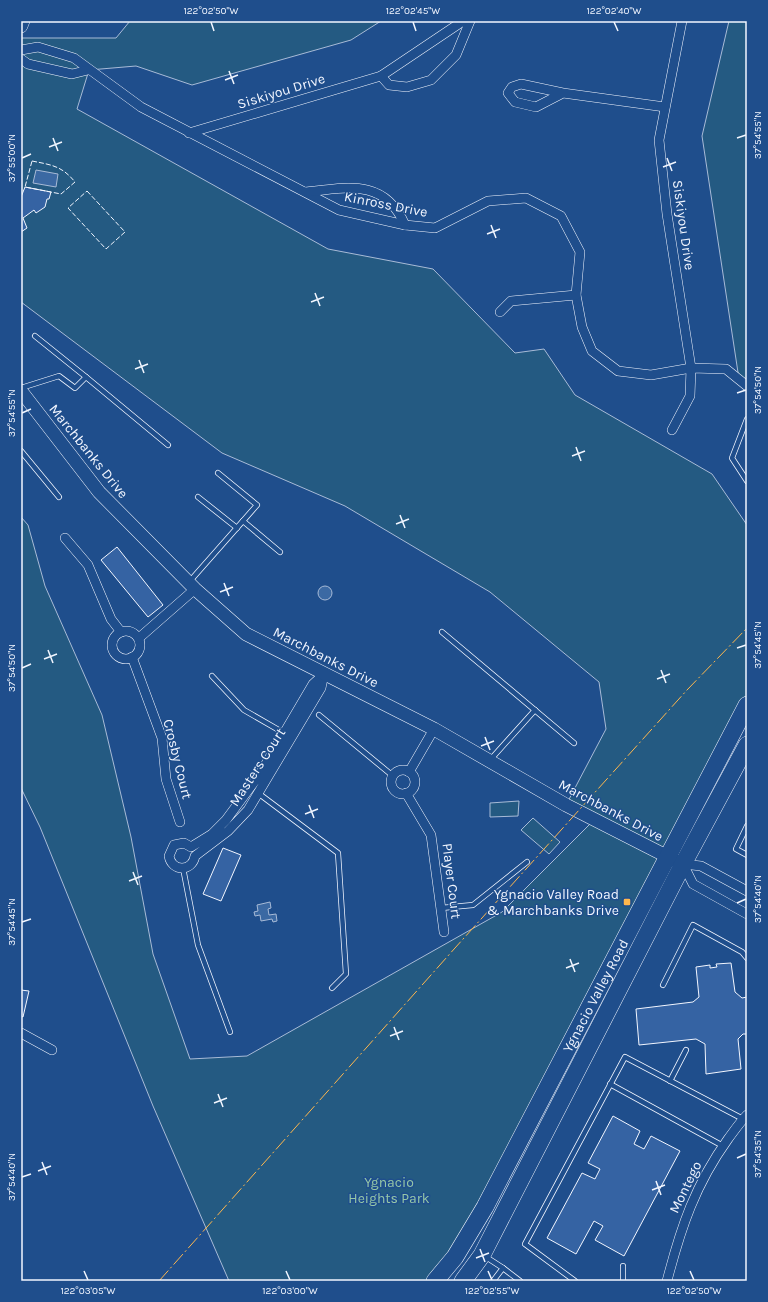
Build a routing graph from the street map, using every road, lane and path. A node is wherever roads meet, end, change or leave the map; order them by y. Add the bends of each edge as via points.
1 (23, 21) edge
2 (463, 21) edge
3 (470, 21) edge
4 (682, 21) edge
5 (21, 26) edge
6 (21, 50) edge
7 (21, 59) edge
8 (88, 70) junction
9 (381, 76) junction
10 (563, 93) junction
11 (665, 107) junction
12 (189, 133) junction
13 (306, 192) junction
14 (406, 225) junction
15 (576, 295) junction
16 (500, 312) dead end
17 (35, 336) dead end
18 (691, 368) junction
19 (86, 378) junction
20 (747, 386) edge
21 (21, 388) edge
22 (21, 391) edge
23 (747, 419) edge
24 (672, 430) dead end
25 (168, 444) dead end
26 (21, 451) edge
27 (218, 473) dead end
28 (747, 481) edge
29 (59, 497) dead end
30 (198, 497) dead end
31 (243, 521) junction
32 (237, 528) junction
33 (65, 538) dead end
34 (280, 552) dead end
35 (192, 586) junction
36 (121, 632) junction
37 (442, 632) dead end
38 (139, 638) junction
39 (132, 658) junction
40 (324, 674) junction
41 (212, 676) dead end
42 (747, 705) edge
43 (535, 710) junction
44 (319, 715) dead end
45 (434, 729) junction
46 (284, 732) junction
47 (291, 740) junction
48 (574, 743) dead end
49 (747, 745) edge
50 (489, 760) junction
51 (409, 772) junction
52 (393, 776) junction
53 (250, 788) junction
54 (406, 793) junction
55 (260, 794) junction
56 (180, 822) dead end
57 (747, 826) edge
58 (747, 855) edge
59 (667, 857) junction
60 (527, 862) dead end
61 (683, 864) junction
62 (183, 868) junction
63 (747, 891) edge
64 (441, 908) junction
65 (747, 914) edge
66 (444, 932) dead end
67 (747, 958) edge
68 (663, 985) dead end
69 (332, 988) dead end
70 (230, 1032) dead end
71 (21, 1033) edge
72 (52, 1050) dead end
73 (686, 1050) dead end
74 (670, 1080) junction
75 (610, 1084) junction
76 (745, 1117) edge
77 (723, 1146) junction
78 (482, 1255) junction
79 (623, 1266) dead end
80 (503, 1268) junction
81 (435, 1281) edge
82 (462, 1281) edge
83 (493, 1281) edge
84 (520, 1281) edge
85 (575, 1281) edge
86 (622, 1281) edge
87 (667, 1281) edge

1 - 5 street
2 - 9 street, Siskiyou Drive
3 - 9 street via 456,55 430,80 408,87 389,85
4 - 11 street, Siskiyou Drive
6 - 8 street, Kinross Drive via 38,47 74,58
7 - 8 street via 28,64 72,74
8 - 12 street, Kinross Drive via 141,107
9 - 12 street, Siskiyou Drive
10 - 10 street via 521,84 512,87 508,94 515,102 536,107
10 - 11 street
11 - 18 street, Siskiyou Drive via 659,140 667,214
12 - 13 street, Kinross Drive
13 - 14 street, Kinross Drive via 339,210
13 - 14 street via 362,188 377,192 400,211
14 - 15 street, Kinross Drive via 435,228 488,201 526,198 561,216 577,246 580,252
15 - 16 street via 511,302
15 - 18 street, Kinross Drive via 582,327 592,351 618,370 651,376
17 - 19 lane
18 - 20 street, Kinross Drive via 726,369
18 - 24 street, Siskiyou Drive via 690,396
19 - 21 lane via 75,388 59,376
19 - 25 lane
22 - 35 street, Marchbanks Drive via 99,492
23 - 28 lane via 732,458
26 - 29 lane
27 - 31 lane via 257,505
30 - 32 lane
31 - 32 lane
31 - 34 lane
32 - 35 lane
33 - 36 street via 88,565 111,619
35 - 38 street
35 - 40 street, Marchbanks Drive via 246,634
36 - 38 street via 132,632
36 - 39 street via 114,638 113,651 123,658
37 - 43 lane
38 - 39 street via 139,649
39 - 56 street, Crosby Court via 162,738 166,779
40 - 45 street, Marchbanks Drive
40 - 46 street, Masters Court via 313,684
40 - 47 street, Masters Court via 321,688
41 - 46 lane via 244,710
42 - 59 highway, Ygnacio Valley Road
43 - 48 lane
43 - 50 lane
44 - 52 lane
45 - 50 street, Marchbanks Drive
45 - 51 street
46 - 47 lane
46 - 53 street, Masters Court
47 - 55 street, Masters Court
49 - 61 highway, Ygnacio Valley Road
50 - 59 street, Marchbanks Drive via 566,805
51 - 52 street via 398,771
51 - 54 street via 414,782 412,789
52 - 54 street via 393,790 399,794
53 - 55 lane
53 - 62 street, Masters Court via 212,834 191,846 180,843 172,848 169,856 171,863
54 - 64 street, Player Court via 431,835
55 - 62 street, Masters Court via 228,831 195,856 192,864
55 - 69 lane via 338,853 346,974
57 - 58 lane via 736,849
59 - 61 street, Marchbanks Drive
59 - 81 highway, Ygnacio Valley Road via 485,1207 455,1257
60 - 64 lane via 473,905
61 - 63 street via 701,866
61 - 65 street via 693,884
61 - 78 highway, Ygnacio Valley Road
62 - 70 lane via 198,945
64 - 66 street, Player Court
67 - 68 lane via 742,952 693,925
71 - 72 street
73 - 74 lane
74 - 75 lane via 625,1057
74 - 76 lane
75 - 77 lane
75 - 85 lane via 525,1244
76 - 77 street, Montego
77 - 87 street, Montego via 703,1178 689,1208
78 - 80 lane
78 - 82 highway, Ygnacio Valley Road
79 - 86 lane
80 - 83 lane
80 - 84 lane

